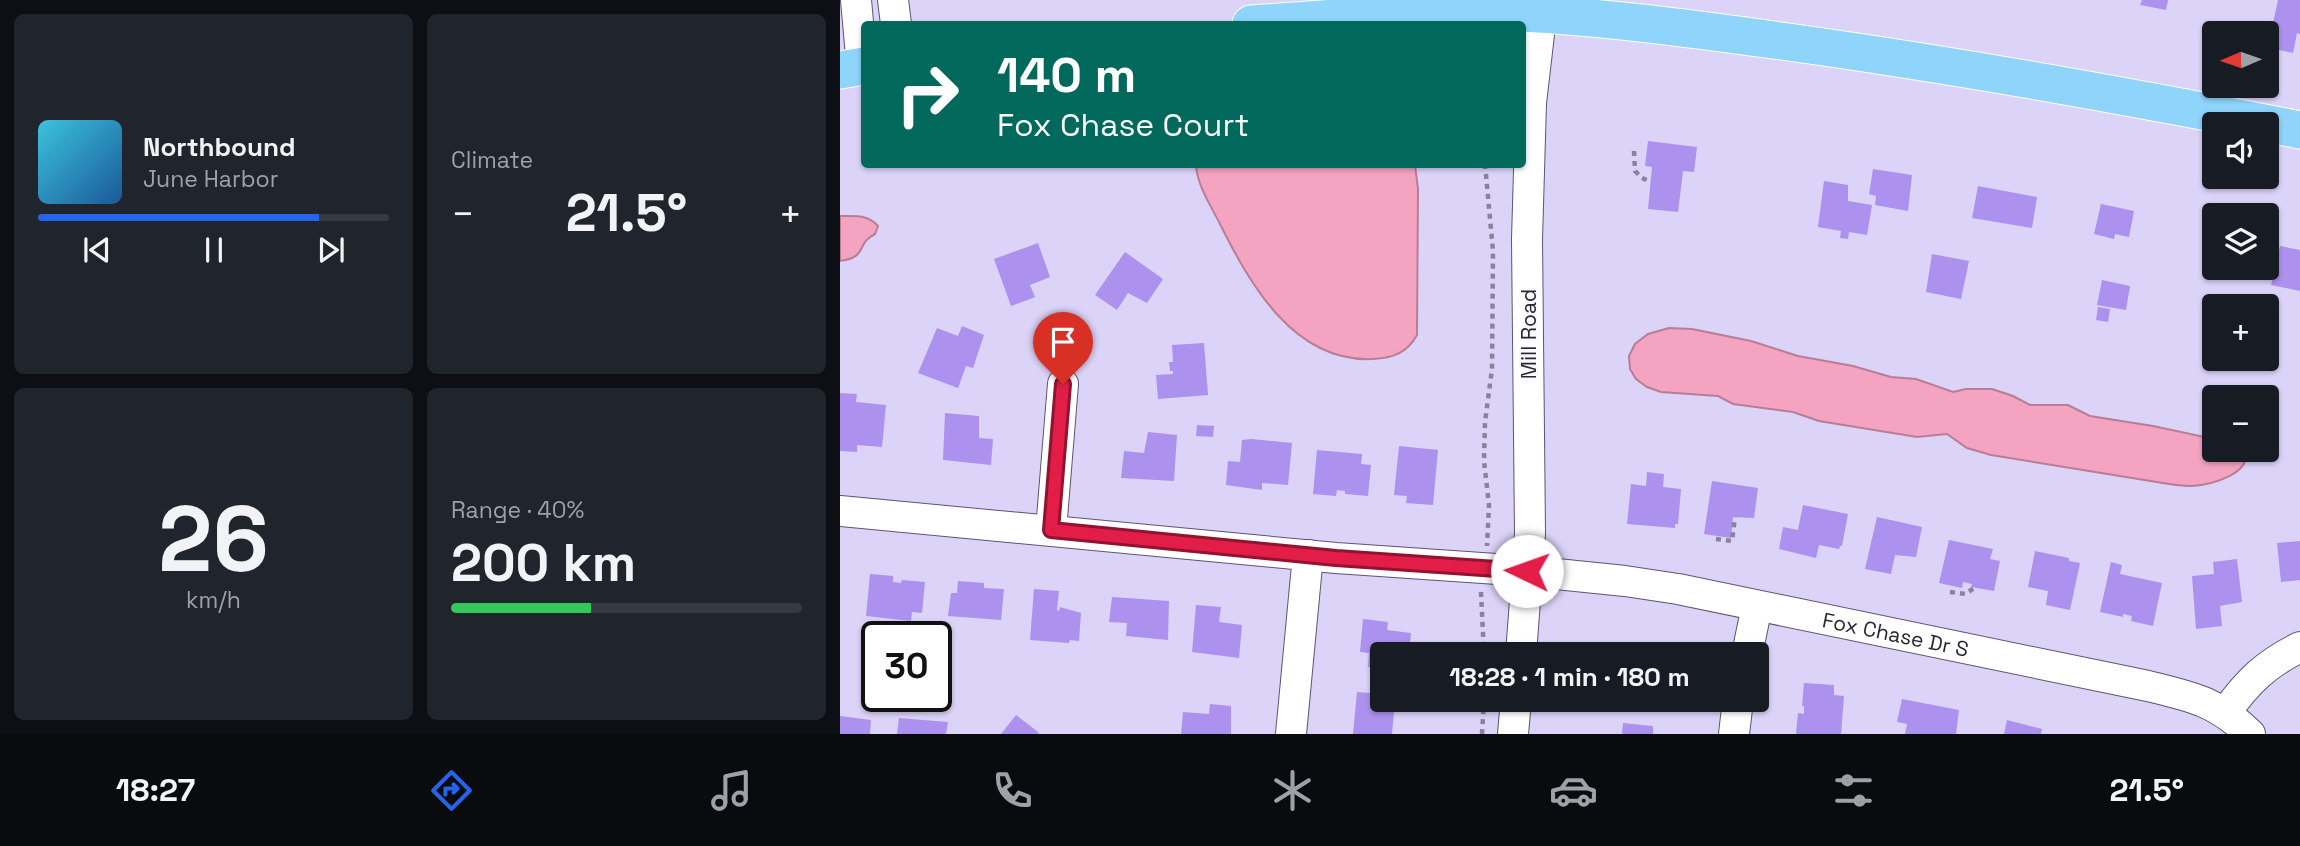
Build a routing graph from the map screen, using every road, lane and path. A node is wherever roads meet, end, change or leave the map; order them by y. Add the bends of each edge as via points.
1 (856, 0) edge
2 (893, 0) edge
3 (1541, 7) edge
4 (896, 21) edge
5 (1297, 21) edge
6 (856, 68) edge
7 (2300, 130) edge
8 (1634, 151) dead end
9 (1485, 168) edge
10 (1651, 182) dead end
11 (1063, 384) dead end
12 (840, 511) edge
13 (1735, 517) dead end
14 (1051, 530) junction
15 (1716, 539) dead end
16 (1486, 551) dead end
17 (1308, 555) junction
18 (1527, 571) junction
19 (1975, 587) dead end
20 (1481, 589) dead end
21 (1950, 592) dead end
22 (1757, 606) junction
23 (1483, 642) edge
24 (1522, 642) edge
25 (1750, 642) edge
26 (2300, 648) edge
27 (1483, 712) edge
28 (1515, 712) edge
29 (1737, 712) edge
30 (2226, 712) junction
31 (1291, 734) edge
32 (1482, 734) edge
33 (1513, 734) edge
34 (1734, 734) edge
35 (2250, 734) edge

1 - 6 street
2 - 4 street
3 - 5 main road
3 - 7 main road via 1923,60
3 - 18 street, Mill Road via 1531,103 1527,226
8 - 10 path via 1635,171
9 - 16 path via 1493,251 1492,369 1485,422
11 - 14 street
12 - 14 street, Fox Chase Dr S
13 - 15 path via 1732,541
14 - 17 street, Fox Chase Dr S
17 - 18 street, Fox Chase Dr S
17 - 31 street
18 - 22 street, Fox Chase Dr S via 1678,589
18 - 24 street, Mill Road
19 - 21 path via 1966,594
20 - 23 path
22 - 25 street
22 - 30 street, Fox Chase Dr S via 2148,686 2197,698
26 - 30 street via 2276,659 2246,684
27 - 32 path
28 - 33 street
29 - 34 street
30 - 35 street, Fox Chase Dr S

